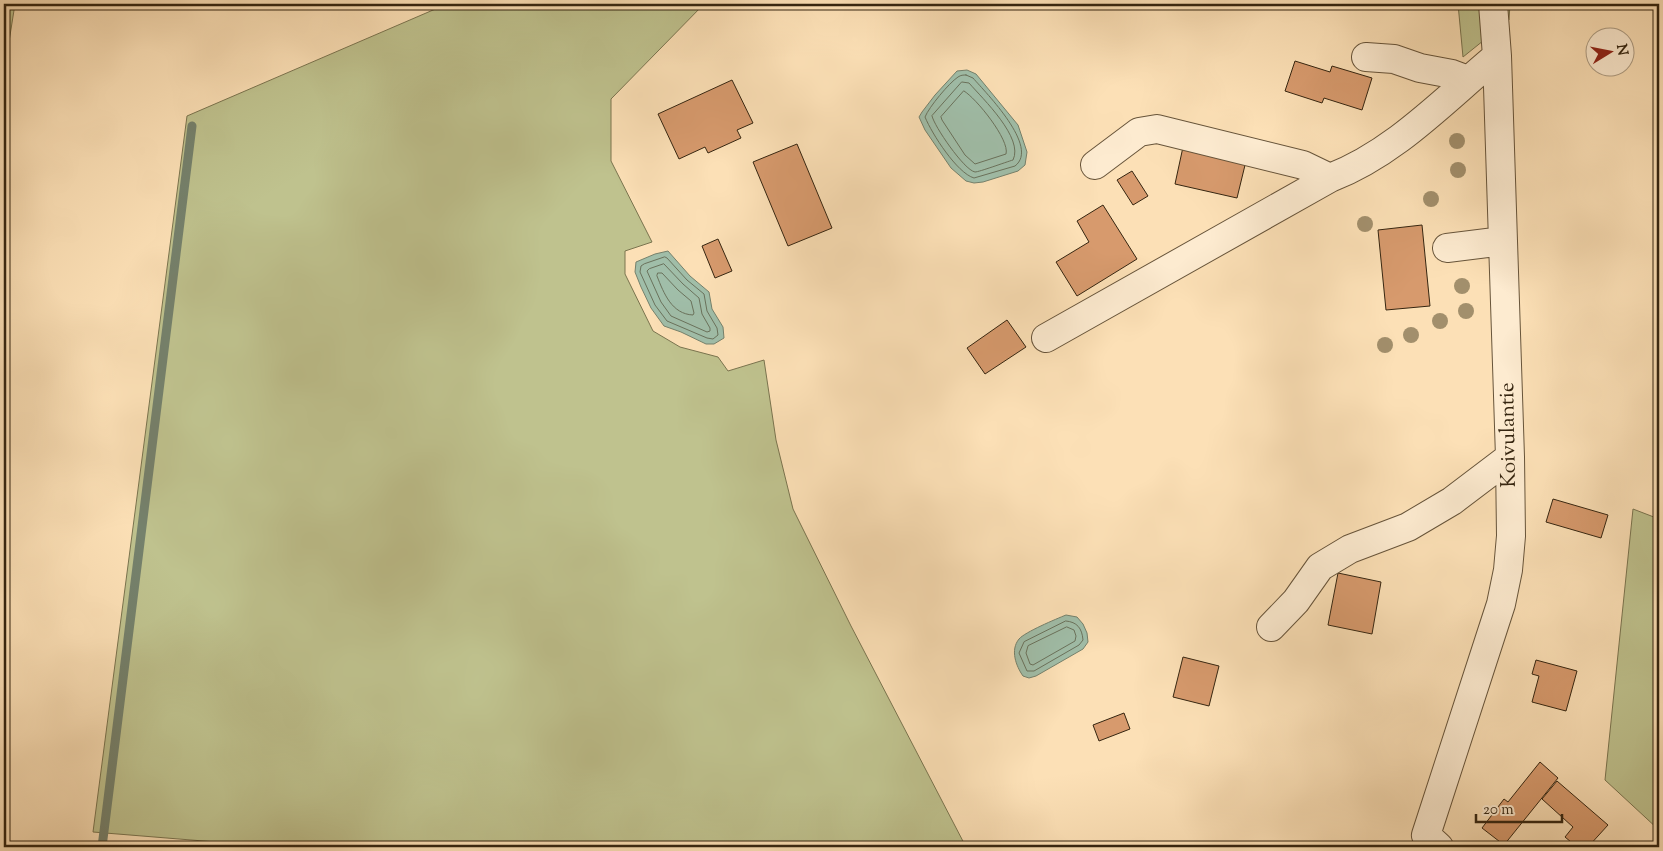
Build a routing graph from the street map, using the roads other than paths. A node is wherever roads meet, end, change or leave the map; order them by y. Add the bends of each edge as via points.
1 (1493, 4) edge
2 (1497, 56) junction
3 (1366, 57) dead end
4 (1468, 80) junction
5 (1095, 165) dead end
6 (1330, 178) junction
7 (1503, 242) junction
8 (1447, 248) dead end
9 (1046, 338) dead end
10 (1510, 457) junction
11 (1271, 627) dead end
12 (1439, 847) edge

1 - 2 street, Koivulantie
2 - 4 street
2 - 7 street, Koivulantie
3 - 4 street via 1394,59
4 - 6 street via 1389,147
5 - 6 street via 1139,132 1157,129 1303,165
6 - 9 street
7 - 8 street
7 - 10 street, Koivulantie
10 - 11 street via 1452,501 1408,527 1350,549 1320,567
10 - 12 street, Koivulantie via 1508,570 1501,604 1426,835

